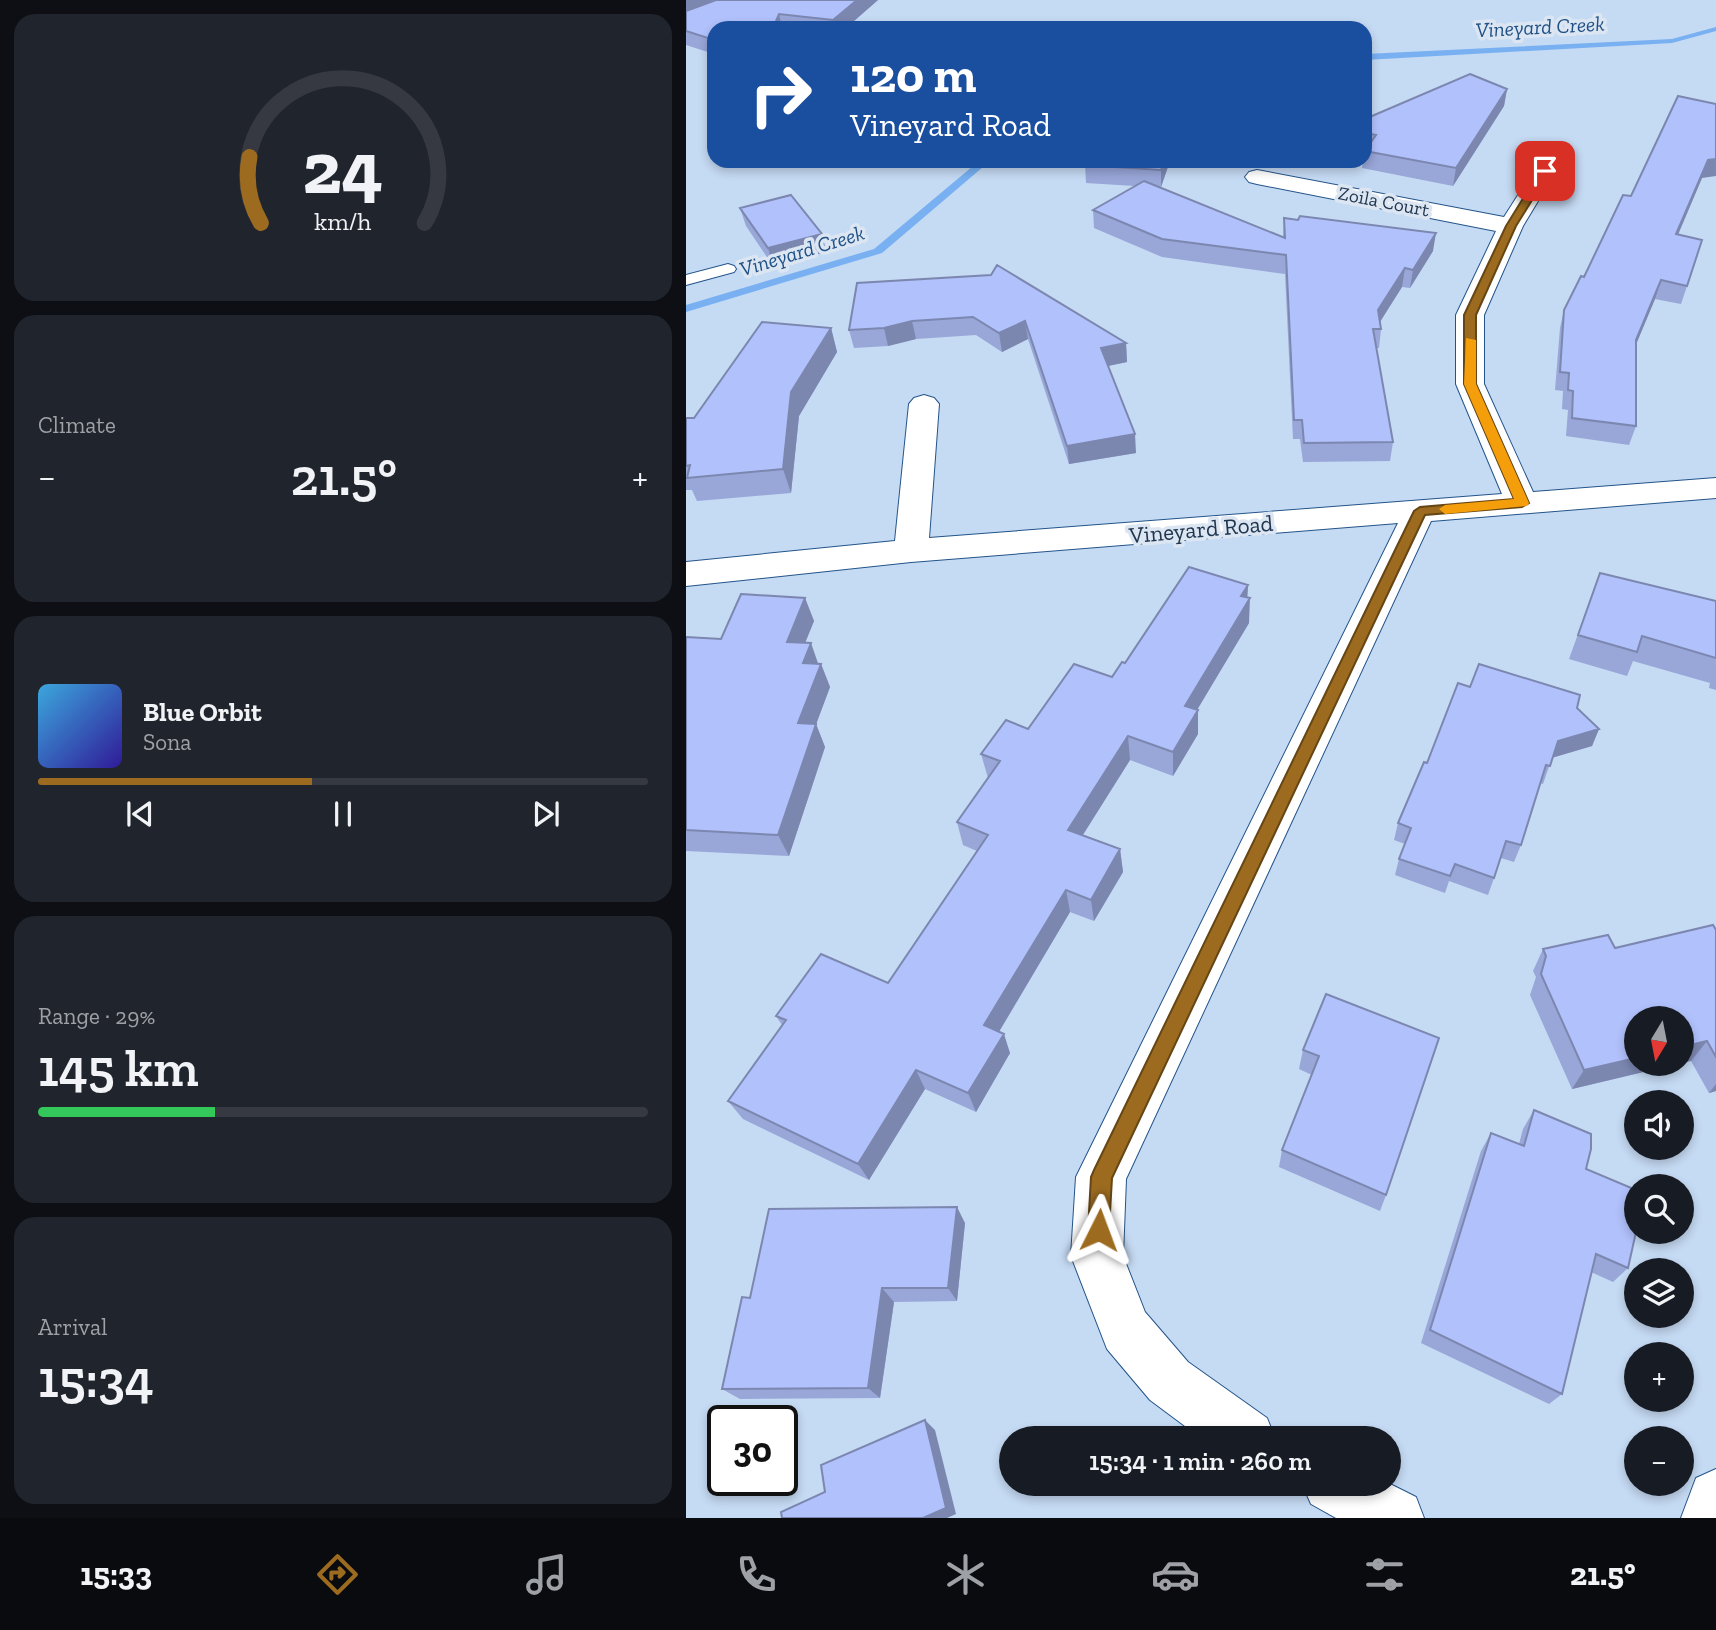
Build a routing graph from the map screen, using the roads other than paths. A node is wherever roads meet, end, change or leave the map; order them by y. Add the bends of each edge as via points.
1 (1556, 153) dead end
2 (1257, 177) dead end
3 (1511, 226) junction
4 (729, 269) dead end
5 (686, 280) edge
6 (924, 404) dead end
7 (1716, 488) edge
8 (1522, 503) junction
9 (1420, 511) junction
10 (911, 551) junction
11 (686, 574) edge
12 (1231, 1426) edge
13 (1354, 1496) edge
14 (1716, 1497) edge
15 (1395, 1518) edge
16 (1710, 1518) edge

1 - 3 street
2 - 3 street, Zoila Court
3 - 8 street via 1470,315 1470,384
4 - 5 lane
6 - 10 street
7 - 8 street, Vineyard Road
8 - 9 street, Vineyard Road
9 - 10 street, Vineyard Road
9 - 12 street via 1101,1177 1097,1256 1126,1330 1170,1381
10 - 11 street, Vineyard Road
13 - 15 street
14 - 16 street

